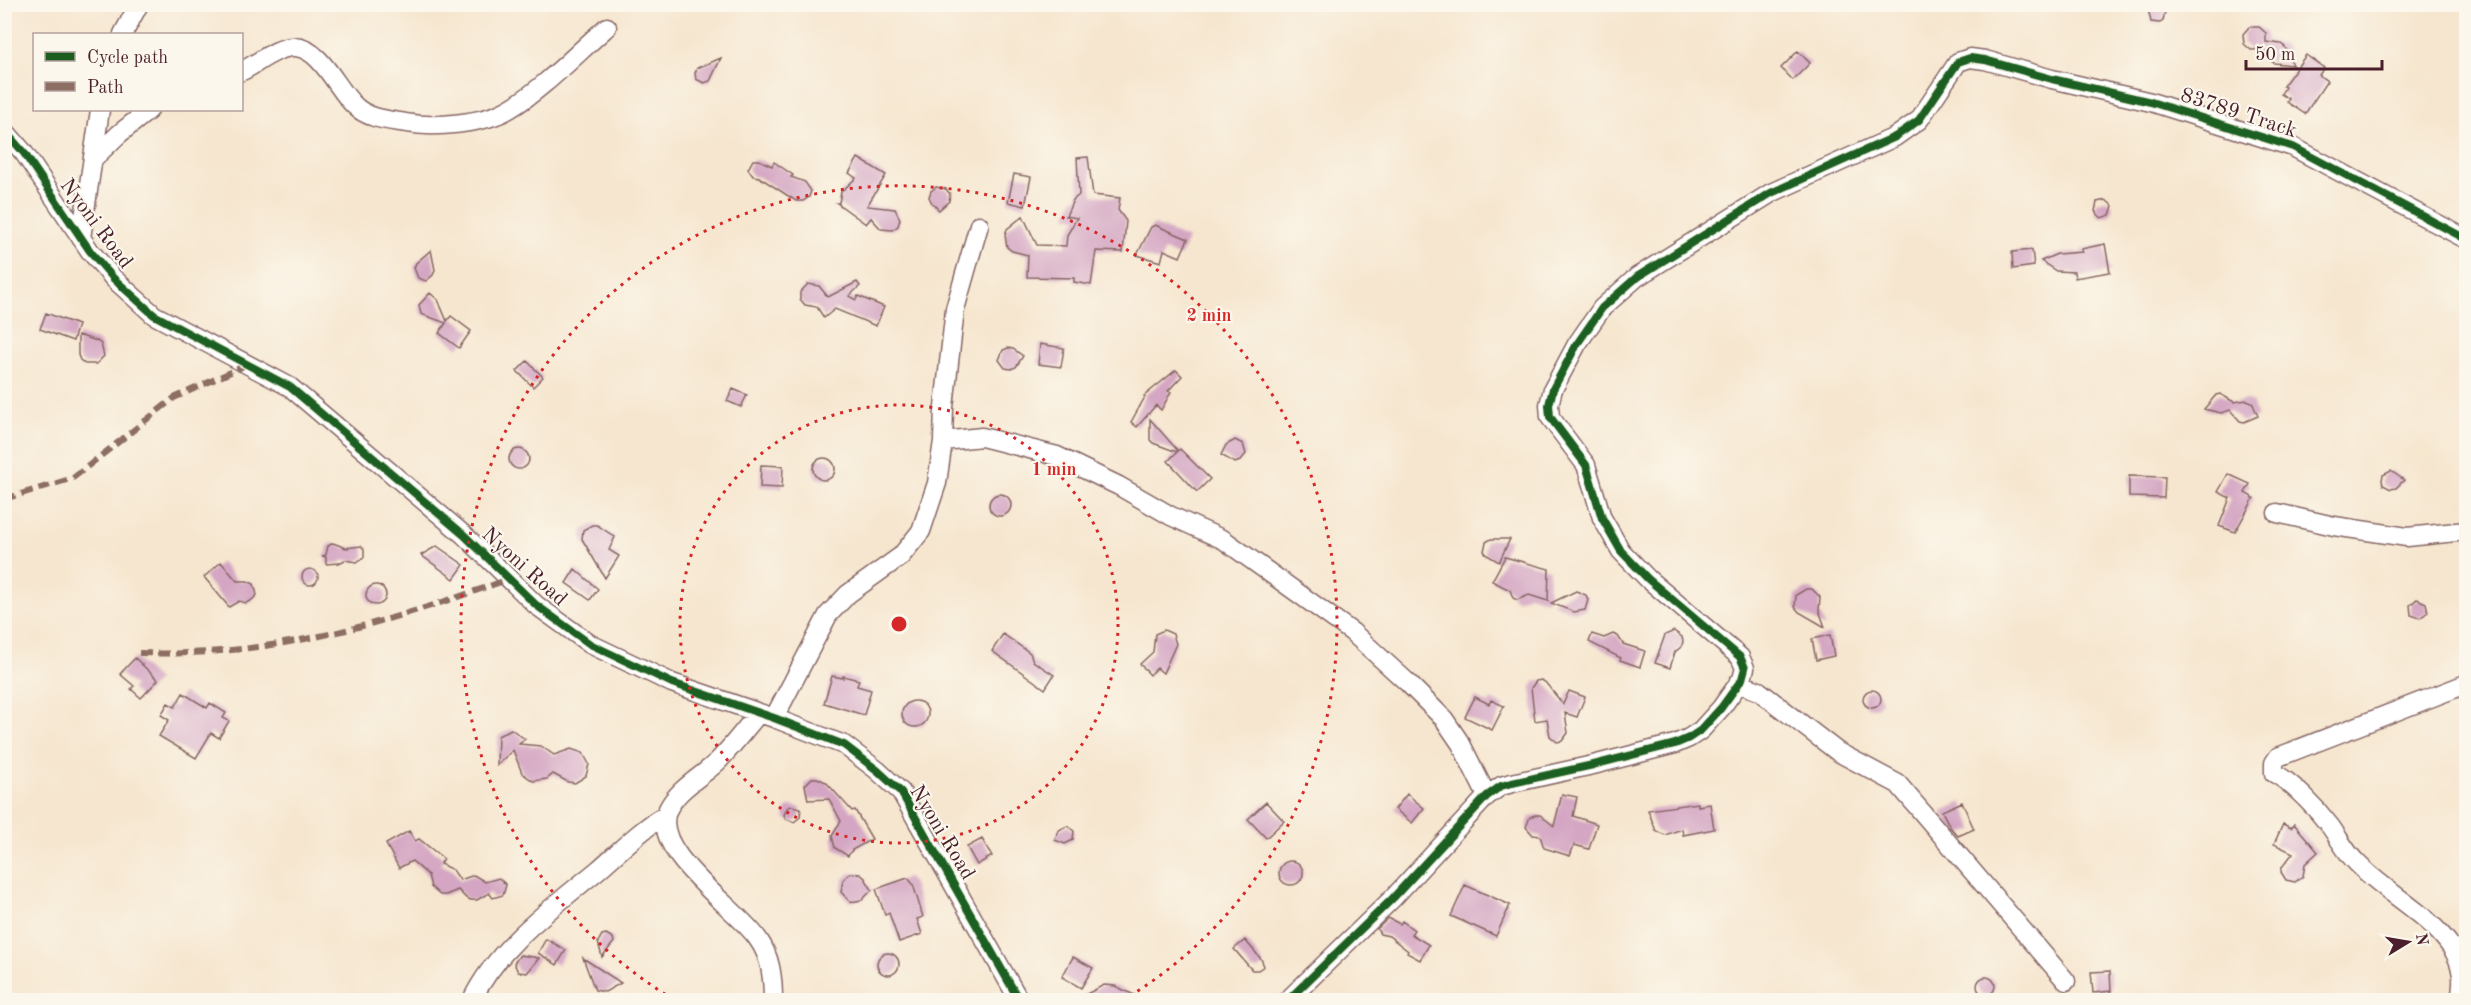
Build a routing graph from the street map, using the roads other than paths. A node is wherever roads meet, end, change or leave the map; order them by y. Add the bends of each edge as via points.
1 (139, 4) edge
2 (606, 27) dead end
3 (124, 33) edge
4 (243, 70) edge
5 (100, 111) edge
6 (148, 111) edge
7 (4, 130) edge
8 (94, 158) junction
9 (979, 225) dead end
10 (81, 238) junction
11 (2466, 239) edge
12 (943, 441) junction
13 (2277, 513) dead end
14 (2466, 531) edge
15 (1738, 683) junction
16 (2466, 684) edge
17 (767, 716) junction
18 (1487, 796) junction
19 (665, 815) junction
20 (2066, 981) dead end
21 (472, 1000) edge
22 (773, 1000) edge
23 (1019, 1000) edge
24 (1288, 1000) edge
25 (2460, 1000) edge

1 - 3 street
2 - 4 street via 508,110 463,122 417,125 369,116 355,106 317,58 294,46
5 - 8 street
6 - 8 street
7 - 10 street, Nyoni Road
8 - 10 street
9 - 12 street via 955,309
10 - 17 street, Nyoni Road via 114,279 154,315 290,387 464,535 536,605 581,637 672,683
11 - 15 street, 83789 Track via 2293,147 2151,102 1984,60 1970,58 1958,62 1919,120 1895,138 1771,194 1637,277 1602,308 1553,389 1550,417 1586,465 1612,537 1648,579 1740,657 1745,668
12 - 17 street via 937,483 921,531 901,556 848,594 828,615
12 - 18 street via 982,437 1057,456 1224,540 1352,632 1407,682 1444,719
13 - 14 street via 2408,537
15 - 18 street via 1701,730 1682,741 1501,786
15 - 20 street via 1759,691 1838,752 1898,784
16 - 25 street via 2305,746 2274,763 2274,773 2285,778 2329,825 2356,862 2422,914 2451,948 2464,979
17 - 19 street via 677,795
17 - 23 street, Nyoni Road via 844,745 901,792
18 - 24 street via 1393,898
19 - 21 street via 644,828 505,952
19 - 22 street via 666,836 676,854 758,938 768,958

